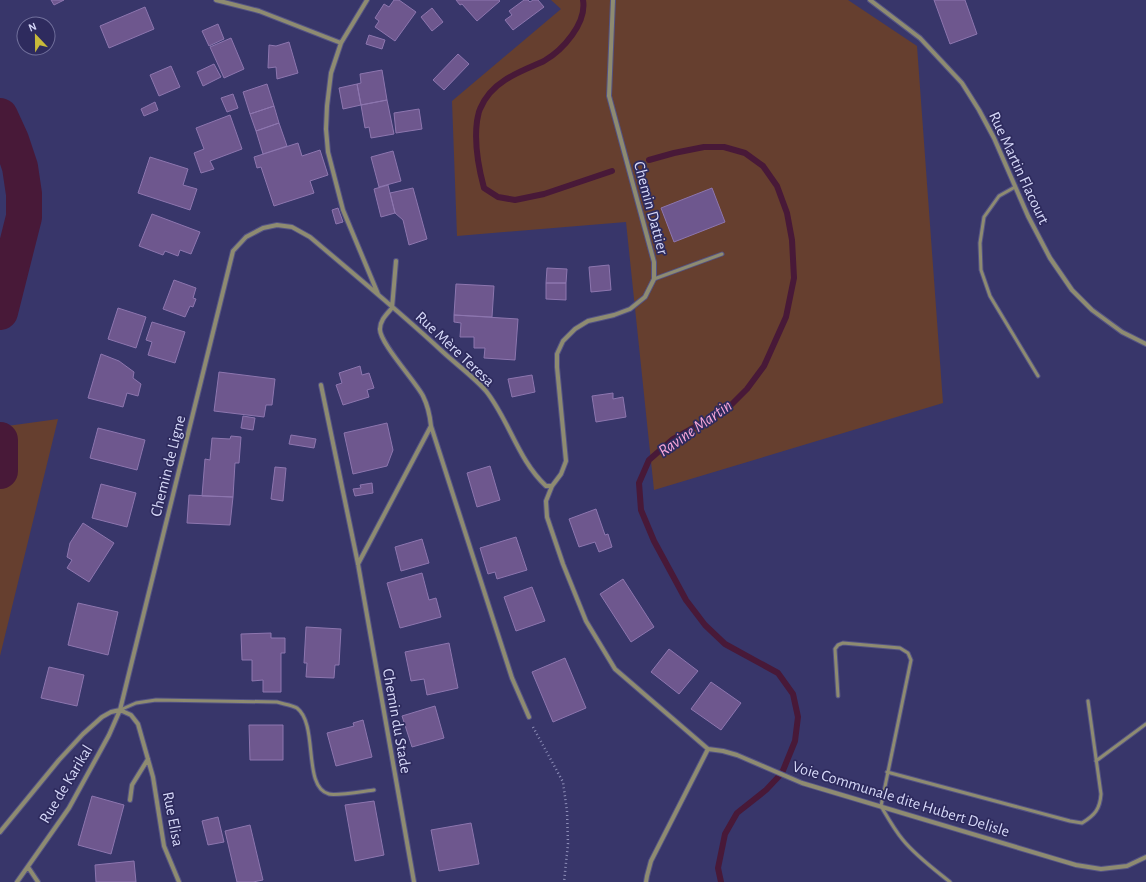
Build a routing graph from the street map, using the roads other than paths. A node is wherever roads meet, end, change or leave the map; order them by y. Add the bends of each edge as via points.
1 (216, 0) edge
2 (367, 0) edge
3 (613, 0) edge
4 (870, 0) edge
5 (341, 43) junction
6 (1015, 187) junction
7 (722, 254) dead end
8 (396, 261) dead end
9 (654, 279) junction
10 (379, 296) junction
11 (392, 308) junction
12 (1146, 344) edge
13 (1038, 376) dead end
14 (321, 385) dead end
15 (430, 426) junction
16 (552, 486) junction
17 (358, 564) junction
18 (838, 696) dead end
19 (1088, 701) dead end
20 (120, 710) junction
21 (529, 717) road end
22 (1146, 724) edge
23 (708, 749) junction
24 (148, 759) junction
25 (1096, 761) junction
26 (887, 772) junction
27 (374, 790) dead end
28 (130, 800) dead end
29 (881, 806) junction
30 (0, 832) edge
31 (1146, 857) edge
32 (28, 867) junction
33 (17, 882) edge
34 (38, 882) edge
35 (179, 882) edge
36 (414, 882) edge
37 (646, 882) edge
38 (950, 882) edge

1 - 5 street via 259,11
2 - 5 street
3 - 9 street, Chemin Dattier via 609,96 654,262
4 - 6 street, Rue Martin Flacourt via 920,38 962,84 994,138
5 - 10 street via 331,73 327,106 328,152 343,210
6 - 12 street, Rue Martin Flacourt via 1050,258 1072,290 1092,310 1122,332
6 - 13 lane via 999,196 984,217 980,243 981,270 990,296
7 - 9 lane
8 - 11 street, Rue Mère Teresa
9 - 16 street, Chemin Dattier via 645,297 630,309 588,321 563,341 557,354 557,367 566,461
10 - 11 street, Chemin de Ligne
10 - 20 street, Chemin de Ligne via 310,237 292,226 277,225 263,228 246,237 233,251
11 - 15 street via 381,321 379,330 391,352 423,396
11 - 16 street, Rue Mère Teresa via 485,391 525,459 546,486
14 - 17 street, Chemin du Stade
15 - 17 street
15 - 21 street via 512,678
16 - 23 street via 546,501 547,517 586,621 615,669
17 - 36 street, Chemin du Stade
18 - 26 lane via 835,649 838,644 900,648 908,653 911,660
19 - 25 lane
20 - 24 street, Rue Elisa via 131,715 138,724
20 - 27 lane via 136,703 156,700 277,702 288,705 297,708 304,717 316,782 321,790 330,794
20 - 30 street via 102,717 83,734
20 - 32 street, Rue de Karikal via 109,735 68,808
22 - 25 lane
23 - 29 street, Voie Communale dite Hubert Delisle via 737,755 802,784
23 - 37 street via 651,861
24 - 28 street via 132,785
24 - 35 street, Rue Elisa via 164,846
25 - 26 lane via 1100,804 1093,816 1082,823
26 - 29 lane
29 - 31 street, Voie Communale dite Hubert Delisle via 1076,865 1101,869 1126,866
29 - 38 lane via 904,841
32 - 33 street, Rue de Karikal
32 - 34 street

